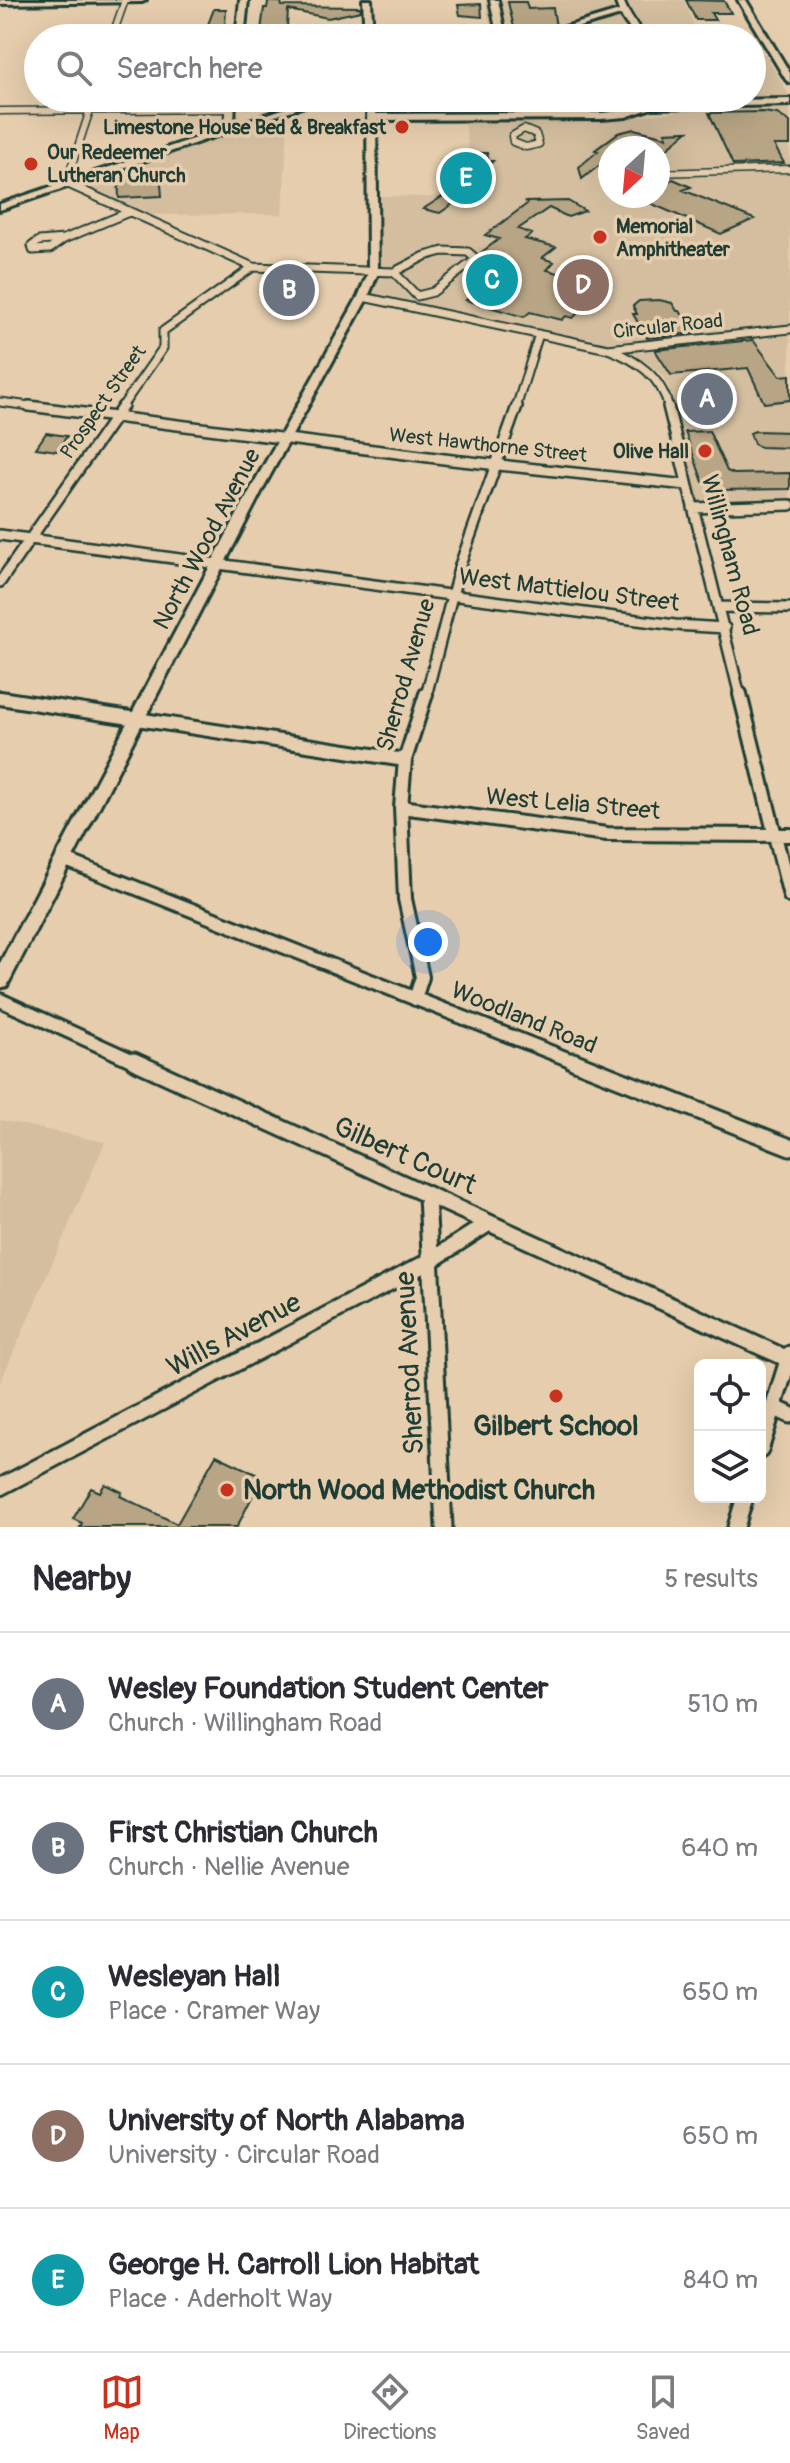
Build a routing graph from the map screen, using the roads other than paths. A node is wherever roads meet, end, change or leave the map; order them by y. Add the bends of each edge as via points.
1 (125, 0) edge
2 (142, 0) edge
3 (244, 0) edge
4 (367, 0) edge
5 (494, 0) edge
6 (619, 0) edge
7 (742, 0) edge
8 (2, 1) edge
9 (623, 12) junction
10 (628, 23) edge
11 (116, 24) edge
12 (241, 24) edge
13 (368, 24) edge
14 (499, 24) edge
15 (581, 24) edge
16 (756, 24) edge
17 (766, 40) edge
18 (790, 80) edge
19 (766, 104) edge
20 (790, 104) edge
21 (0, 111) edge
22 (24, 111) edge
23 (90, 112) edge
24 (230, 112) edge
25 (281, 112) edge
26 (372, 112) edge
27 (520, 112) junction
28 (631, 112) edge
29 (643, 112) edge
30 (601, 116) junction
31 (372, 117) junction
32 (229, 129) junction
33 (524, 129) dead end
34 (670, 168) edge
35 (790, 169) edge
36 (692, 172) junction
37 (670, 173) edge
38 (66, 183) junction
39 (0, 207) edge
40 (129, 212) junction
41 (64, 239) dead end
42 (253, 267) junction
43 (394, 272) junction
44 (373, 273) junction
45 (363, 297) junction
46 (790, 329) edge
47 (539, 334) junction
48 (608, 349) junction
49 (0, 402) edge
50 (115, 416) junction
51 (285, 439) junction
52 (498, 465) junction
53 (687, 485) junction
54 (790, 505) edge
55 (693, 508) junction
56 (0, 535) edge
57 (30, 539) junction
58 (218, 565) junction
59 (0, 582) edge
60 (454, 596) junction
61 (720, 607) junction
62 (790, 608) edge
63 (725, 628) junction
64 (0, 698) edge
65 (137, 717) junction
66 (405, 760) junction
67 (401, 807) junction
68 (784, 836) edge
69 (63, 859) junction
70 (790, 896) edge
71 (0, 981) edge
72 (415, 999) junction
73 (0, 1000) edge
74 (790, 1147) edge
75 (427, 1196) junction
76 (489, 1223) junction
77 (430, 1261) junction
78 (789, 1356) edge
79 (786, 1384) edge
80 (773, 1407) junction
81 (790, 1415) edge
82 (766, 1431) edge
83 (0, 1487) edge
84 (743, 1503) edge
85 (444, 1527) edge
86 (736, 1527) edge

1 - 2 street
1 - 8 street
1 - 11 street
3 - 12 street
4 - 13 street
5 - 14 street
6 - 9 street
7 - 16 street
9 - 10 street
9 - 15 street
17 - 18 street
19 - 20 street
21 - 22 street
23 - 38 street
24 - 32 street
25 - 32 street
26 - 31 street, North Wood Avenue
27 - 30 street
27 - 31 street
27 - 33 street
28 - 30 street
29 - 30 street
31 - 44 street, North Wood Avenue
32 - 38 street
34 - 36 street
35 - 36 street
36 - 37 street
38 - 39 street
38 - 40 street
40 - 41 street
40 - 42 street
42 - 44 street
42 - 50 street, Prospect Street via 163,331 163,348
43 - 43 street via 412,293 422,296 440,288 475,256 433,253
43 - 44 street
44 - 45 street, North Wood Avenue
45 - 47 street, Circular Road
45 - 51 street, North Wood Avenue
46 - 48 street, Circular Road
47 - 48 street, Circular Road
47 - 52 street, Sherrod Avenue
48 - 53 street, Willingham Road via 641,363 659,379
49 - 50 street, West Hawthorne Street
50 - 51 street, West Hawthorne Street
50 - 57 street, Prospect Street
51 - 52 street, West Hawthorne Street
51 - 58 street, North Wood Avenue
52 - 53 street, West Hawthorne Street
52 - 60 street, Sherrod Avenue via 477,511
53 - 55 street, Willingham Road
54 - 55 street
55 - 61 street, Willingham Road
56 - 57 street, West Mattielou Street
57 - 58 street, West Mattielou Street
57 - 59 street, Prospect Street
58 - 60 street, West Mattielou Street
58 - 65 street, North Wood Avenue
60 - 63 street, West Mattielou Street
60 - 66 street, Sherrod Avenue
61 - 62 street
61 - 63 street, Willingham Road
63 - 68 street, Willingham Road
64 - 65 street
65 - 66 street
65 - 69 street, North Wood Avenue
66 - 67 street, Sherrod Avenue
67 - 68 street, West Lelia Street via 607,834
67 - 72 street, Sherrod Avenue via 405,899 422,977
68 - 70 street, Willingham Road
69 - 71 street, North Wood Avenue
69 - 72 street, Woodland Road
72 - 74 street, Woodland Road
73 - 75 street, Gilbert Court
75 - 76 street, Gilbert Court
75 - 77 street, Sherrod Avenue
76 - 77 street, Wills Avenue
76 - 78 street, Gilbert Court
77 - 83 street, Wills Avenue
77 - 85 street, Sherrod Avenue
78 - 79 street
79 - 80 street
80 - 81 street
80 - 82 street
84 - 86 street

